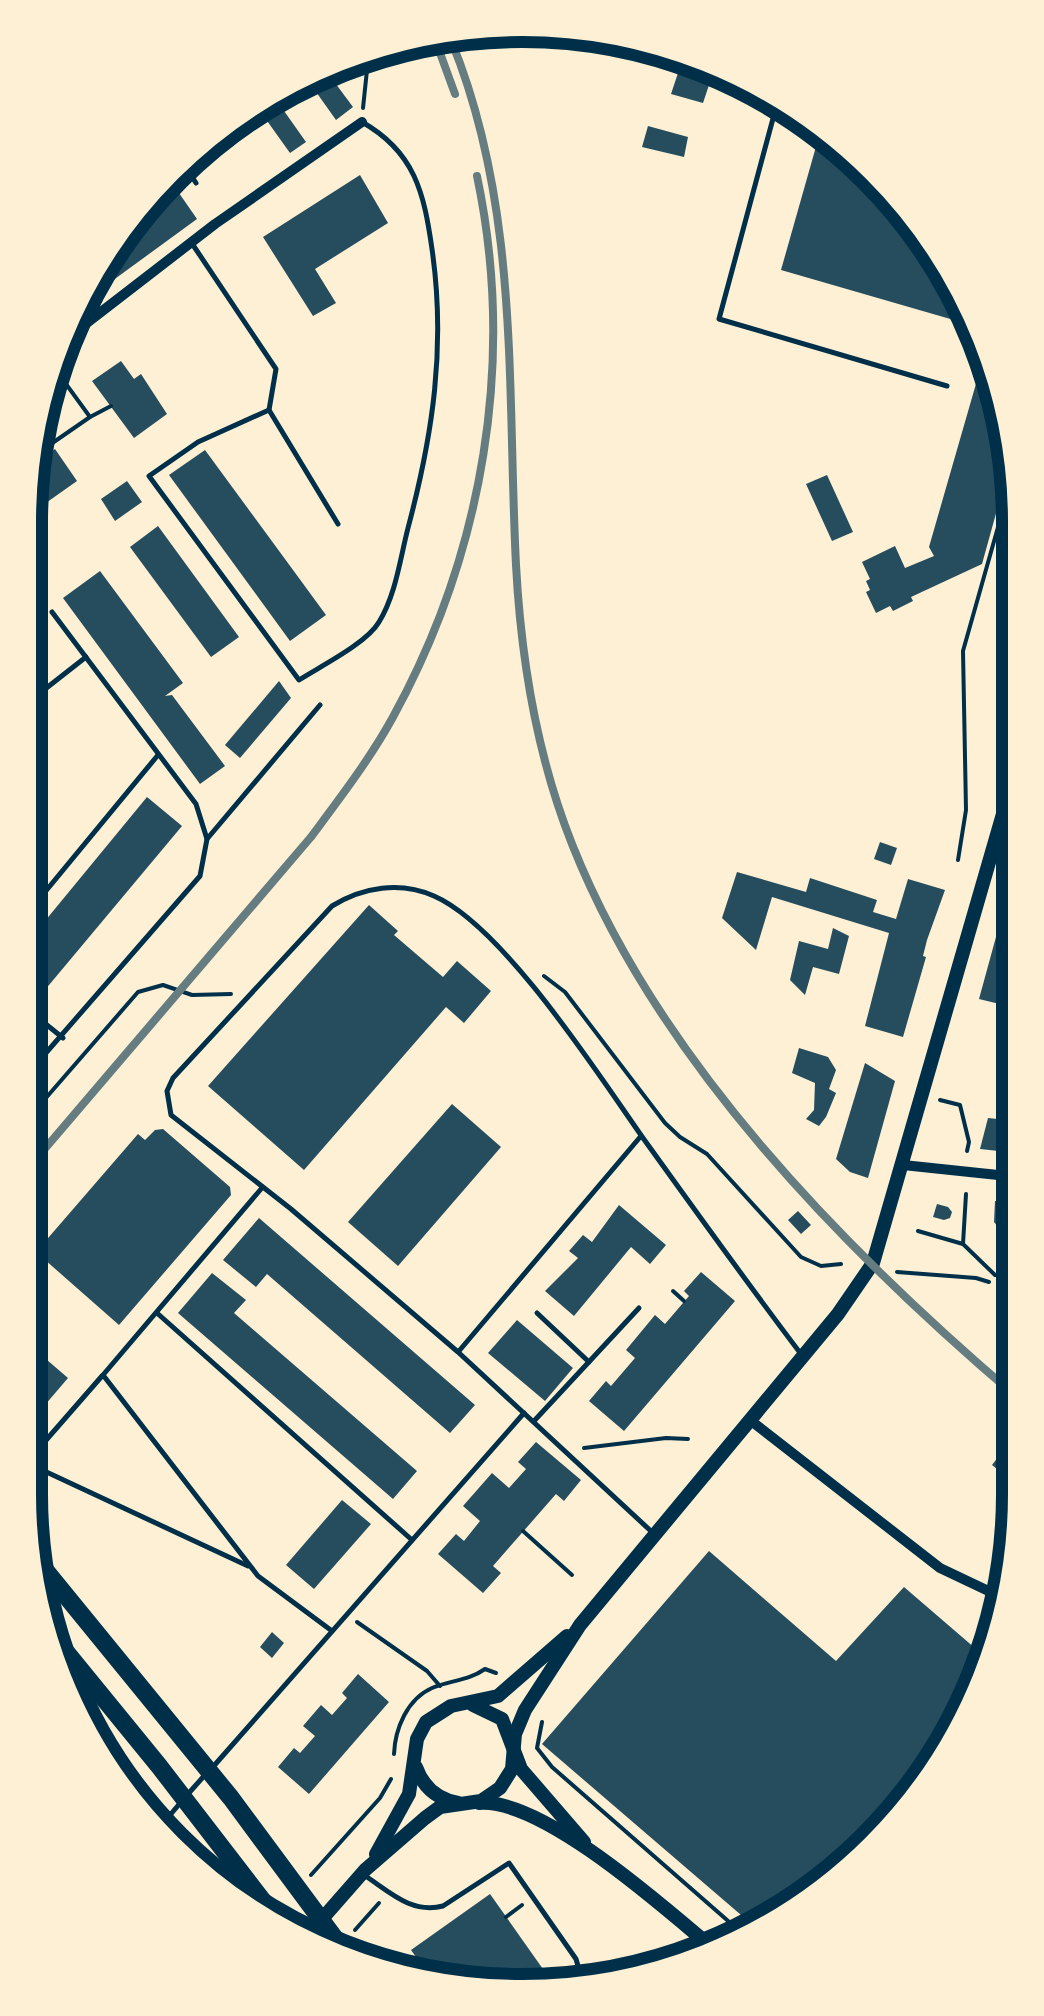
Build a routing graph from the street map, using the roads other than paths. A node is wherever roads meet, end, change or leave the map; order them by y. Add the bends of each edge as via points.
1 (774, 114) edge
2 (362, 122) joint
3 (191, 175) edge
4 (196, 183) dead end
5 (191, 242) junction
6 (85, 325) edge
7 (947, 386) dead end
8 (269, 410) junction
9 (338, 524) dead end
10 (52, 612) dead end
11 (86, 658) junction
12 (42, 692) edge
13 (320, 705) dead end
14 (159, 754) junction
15 (1002, 818) edge
16 (208, 839) junction
17 (42, 896) edge
18 (42, 1021) edge
19 (62, 1038) junction
20 (42, 1060) edge
21 (642, 1136) junction
22 (903, 1165) junction
23 (1002, 1175) edge
24 (261, 1188) junction
25 (639, 1308) dead end
26 (158, 1312) junction
27 (537, 1313) dead end
28 (458, 1352) junction
29 (802, 1357) junction
30 (589, 1362) junction
31 (103, 1375) junction
32 (524, 1414) junction
33 (750, 1420) junction
34 (534, 1422) junction
35 (42, 1445) edge
36 (42, 1470) edge
37 (656, 1535) junction
38 (412, 1540) junction
39 (251, 1568) junction
40 (50, 1576) edge
41 (991, 1592) edge
42 (592, 1611) junction
43 (332, 1631) junction
44 (73, 1660) edge
45 (460, 1704) junction
46 (514, 1750) junction
47 (414, 1756) junction
48 (466, 1804) junction
49 (168, 1817) edge
50 (591, 1850) junction
51 (364, 1871) junction
52 (257, 1894) edge
53 (315, 1926) edge
54 (341, 1938) edge
55 (701, 1939) edge
56 (579, 1970) edge

1 - 7 lane via 719,319
2 - 5 street
2 - 8 lane via 390,140 422,191 438,302 438,383 420,485 378,626 299,680 149,476 198,442
3 - 4 lane
5 - 6 street
5 - 8 lane via 276,369
8 - 9 lane
10 - 11 lane
11 - 12 lane
11 - 14 lane
13 - 16 lane
14 - 16 lane via 196,804
14 - 17 lane
15 - 22 street
16 - 19 lane via 200,876
18 - 19 lane
19 - 20 lane
21 - 24 lane via 526,980 464,914 435,896 389,887 332,906 172,1078 171,1116
21 - 28 lane
21 - 29 lane
22 - 23 street
22 - 29 street via 873,1263
24 - 26 lane
24 - 28 lane
25 - 30 lane
26 - 31 lane
26 - 38 lane
27 - 30 lane
28 - 32 lane
29 - 33 street
30 - 34 lane
31 - 35 lane
31 - 39 lane
32 - 34 lane
32 - 38 lane
33 - 37 street
33 - 41 street via 940,1568
34 - 37 lane
36 - 39 lane
37 - 42 street
38 - 43 lane
39 - 43 lane
40 - 54 main road
42 - 45 street via 505,1692
42 - 46 street via 530,1702
43 - 49 lane
44 - 52 main road
45 - 46 street via 495,1714
45 - 47 street via 426,1722
46 - 48 street via 504,1783
46 - 50 street via 521,1769
47 - 48 street via 428,1788
47 - 51 street via 406,1802
48 - 50 street via 518,1808
48 - 51 street via 435,1810
50 - 55 street
51 - 53 street
51 - 56 lane via 411,1907 433,1908 509,1863

